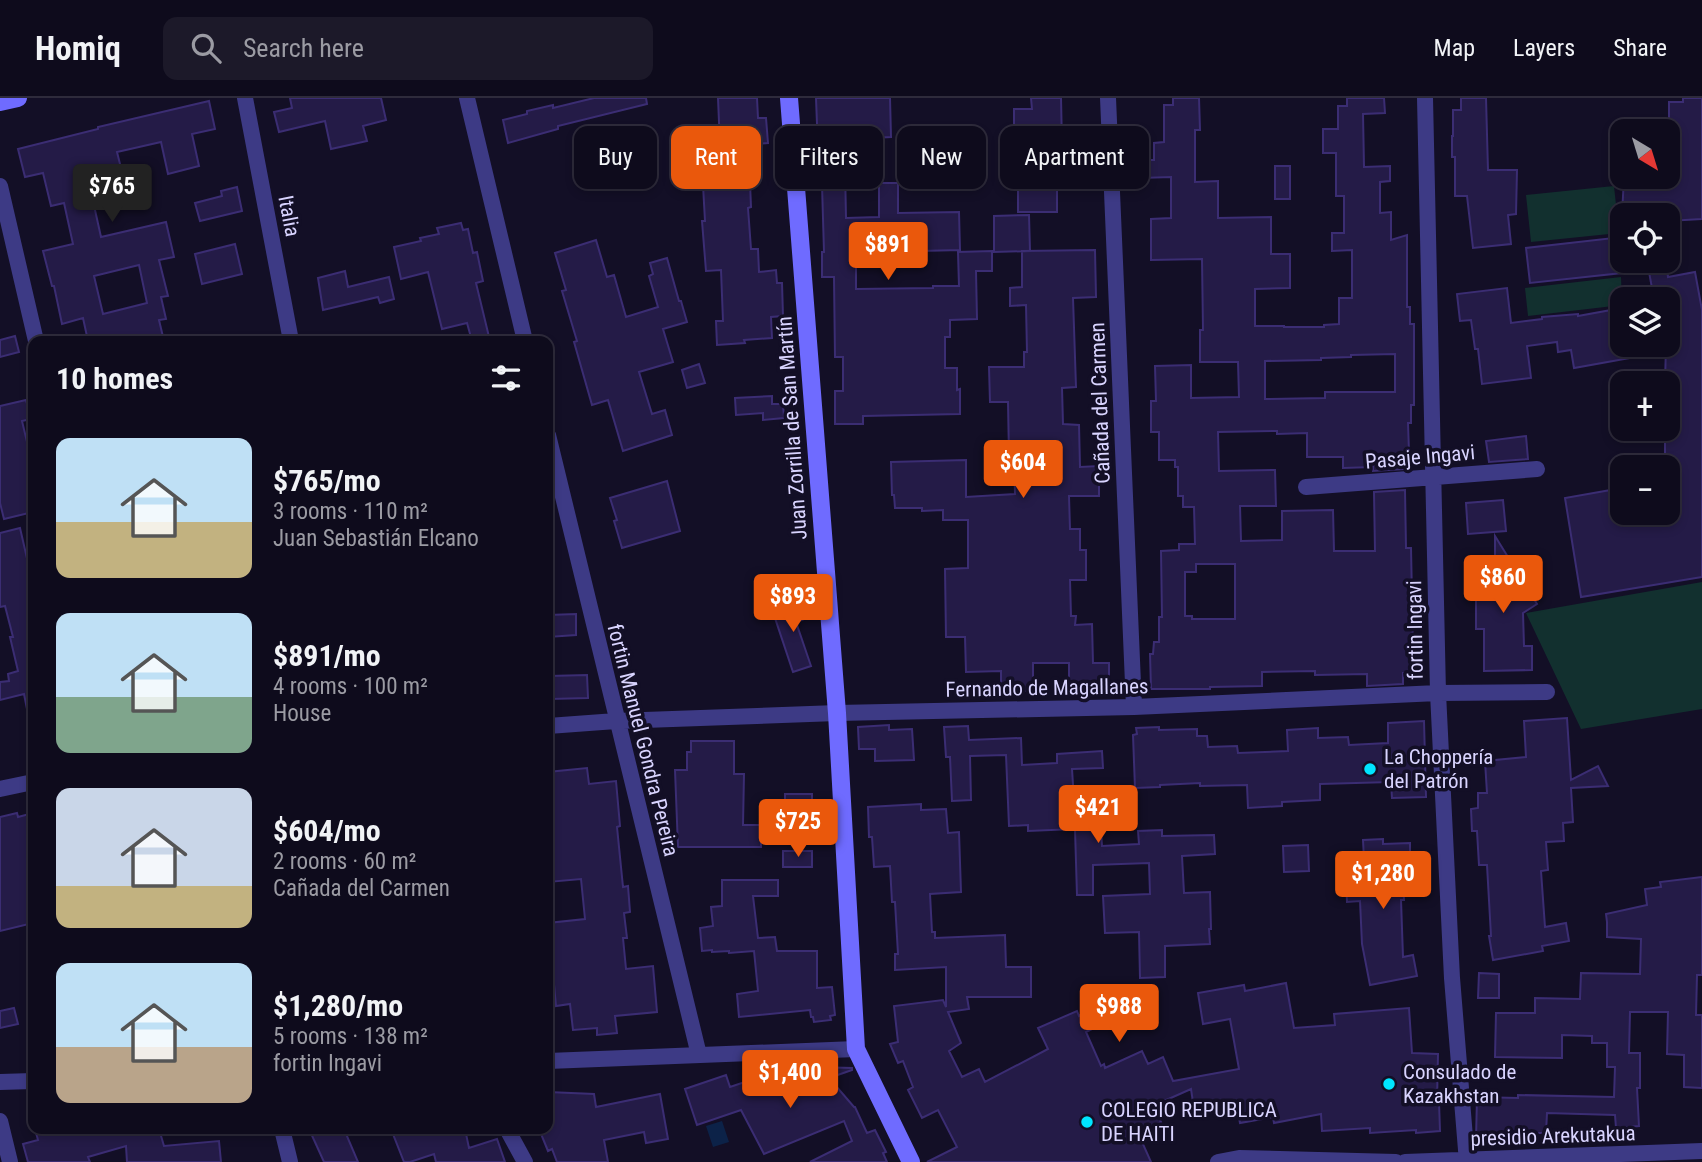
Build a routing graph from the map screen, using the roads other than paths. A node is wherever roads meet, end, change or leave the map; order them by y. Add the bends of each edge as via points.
1 (18, 98) edge
2 (245, 98) edge
3 (467, 98) edge
4 (789, 98) edge
5 (1108, 98) edge
6 (1425, 98) edge
7 (0, 103) edge
8 (0, 186) edge
9 (35, 336) edge
10 (290, 336) edge
11 (524, 336) edge
12 (553, 456) edge
13 (1537, 469) dead end
14 (1433, 477) junction
15 (1306, 487) dead end
16 (1547, 692) dead end
17 (1438, 693) junction
18 (1134, 707) junction
19 (837, 713) junction
20 (616, 721) junction
21 (553, 726) edge
22 (28, 783) edge
23 (0, 789) edge
24 (856, 1049) junction
25 (699, 1055) junction
26 (553, 1061) edge
27 (28, 1081) edge
28 (0, 1082) edge
29 (0, 1121) edge
30 (283, 1134) edge
31 (510, 1134) edge
32 (1702, 1151) edge
33 (1467, 1161) edge
34 (10, 1162) edge
35 (290, 1162) edge
36 (525, 1162) edge
37 (911, 1162) edge
38 (1218, 1162) edge
39 (1396, 1162) edge
40 (1405, 1162) edge

1 - 7 street
2 - 10 street, Italia
3 - 11 street
4 - 19 street, Juan Zorrilla de San Martín
5 - 18 street, Cañada del Carmen
6 - 14 street, fortin Ingavi
8 - 9 street
12 - 20 street, fortin Manuel Gondra Pereira
13 - 14 street, Pasaje Ingavi
14 - 15 street, Pasaje Ingavi
14 - 17 street, fortin Ingavi
16 - 17 street, Fernando de Magallanes
17 - 18 street, Fernando de Magallanes
17 - 33 street, fortin Ingavi via 1452,978
18 - 19 street, Fernando de Magallanes
19 - 20 street, Fernando de Magallanes
19 - 24 street, Juan Zorrilla de San Martín
20 - 21 street, Fernando de Magallanes
20 - 25 street, fortin Manuel Gondra Pereira
22 - 23 street
24 - 25 street
24 - 37 street, Juan Zorrilla de San Martín
25 - 26 street
27 - 28 street
29 - 34 street
30 - 35 street
31 - 36 street
32 - 33 street, presidio Arekutakua
33 - 40 street, presidio Arekutakua
38 - 39 street via 1239,1158

